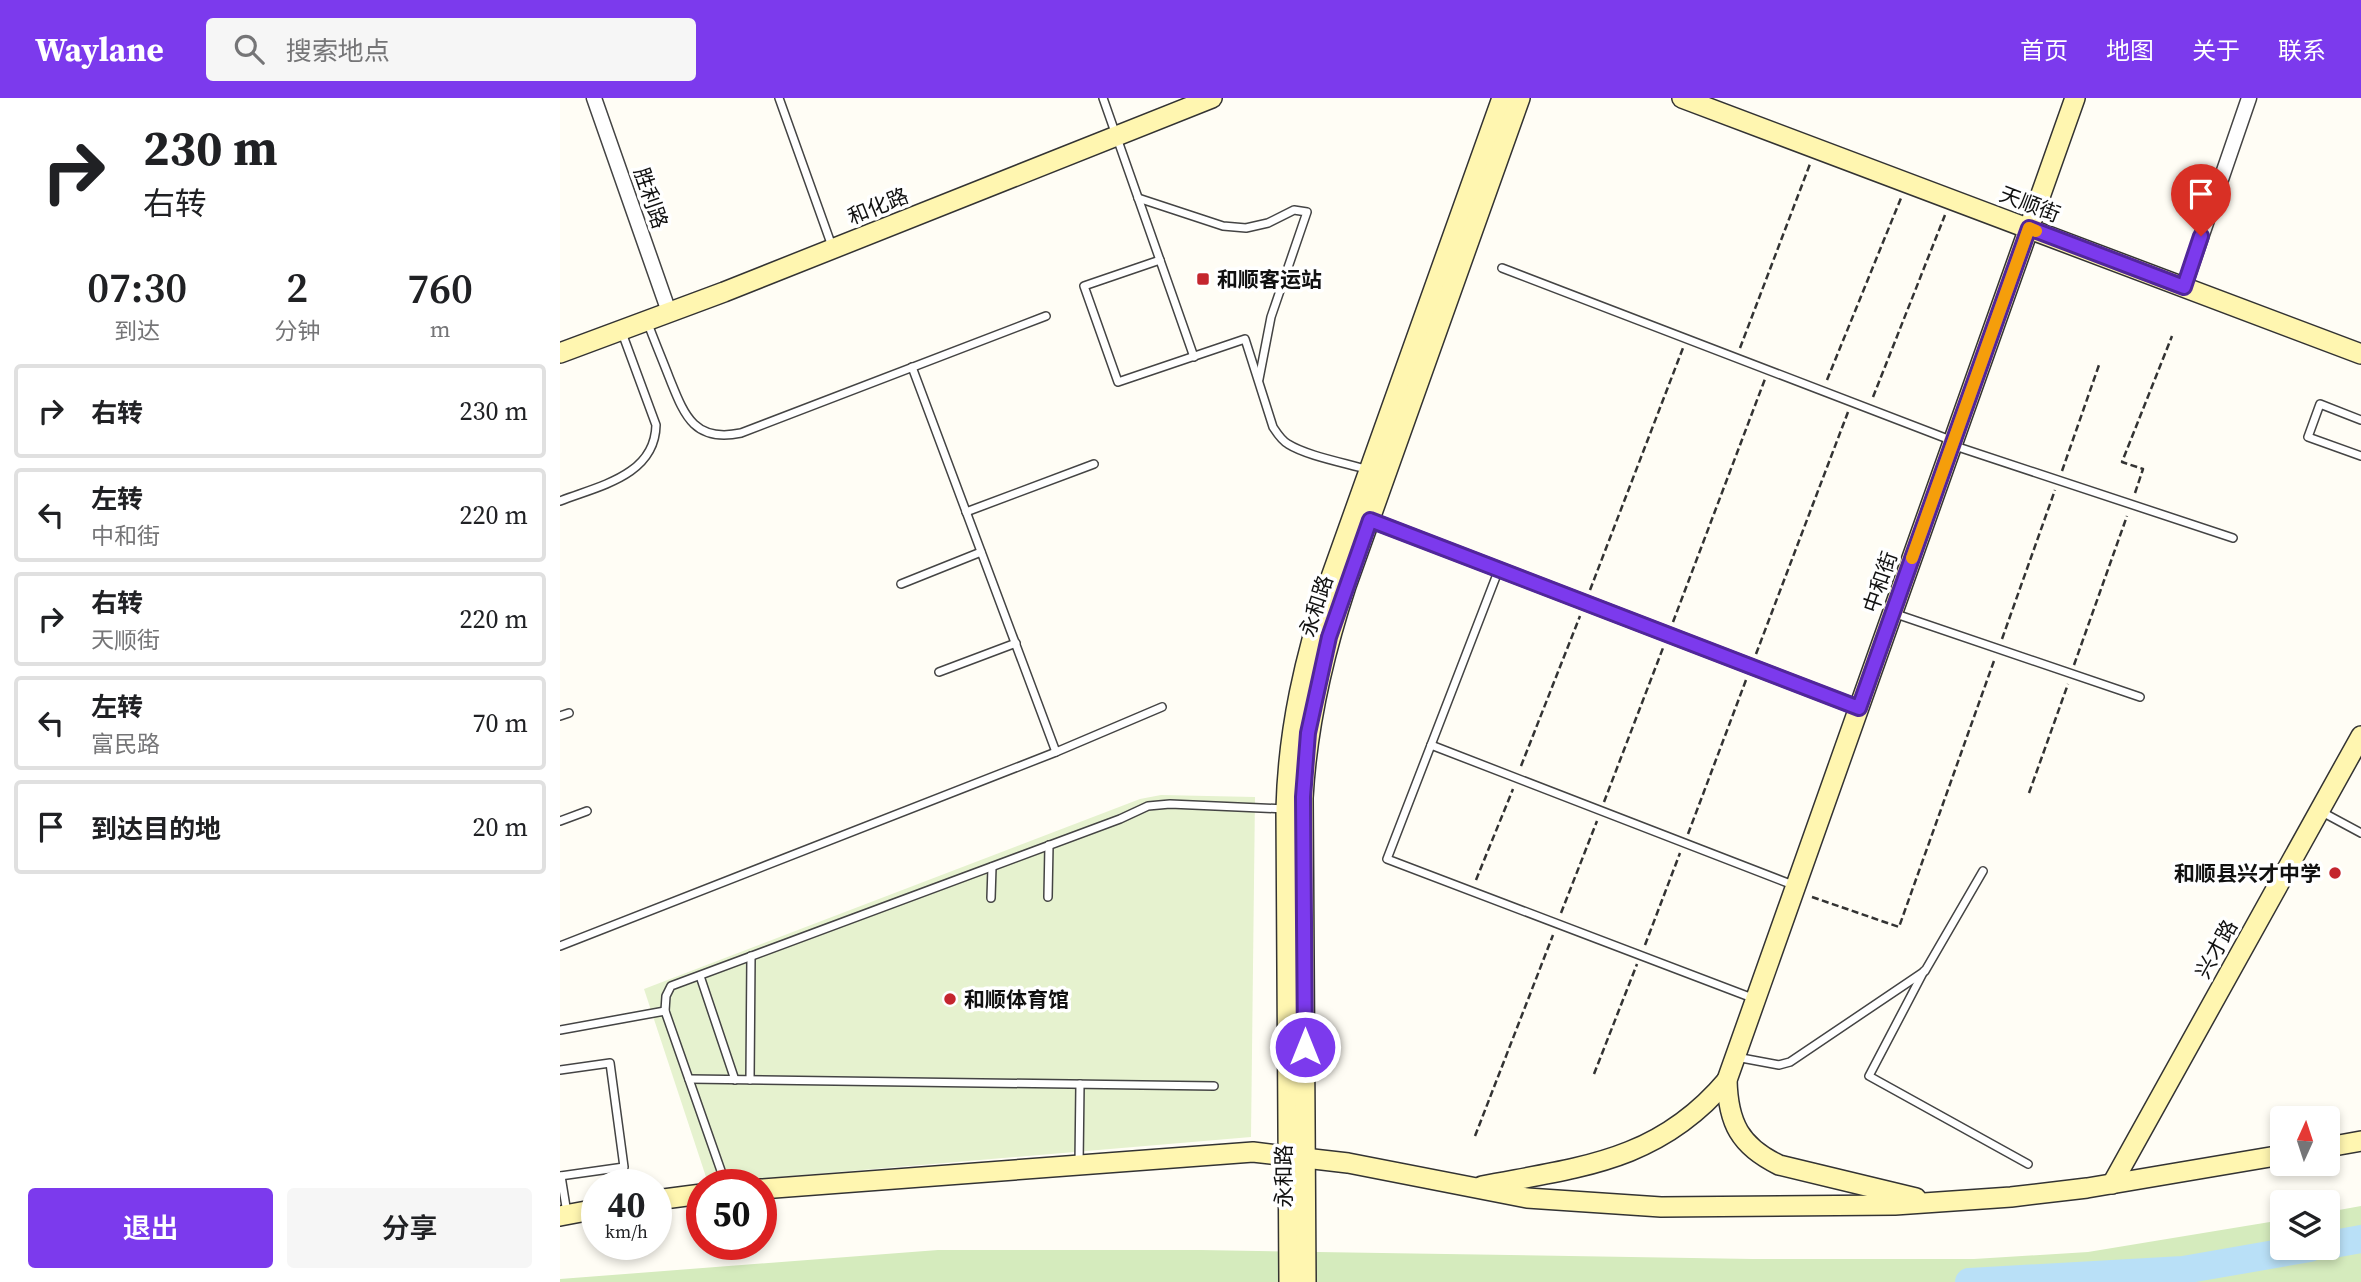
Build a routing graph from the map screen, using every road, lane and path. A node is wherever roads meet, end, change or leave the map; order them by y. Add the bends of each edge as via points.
1 (594, 98) edge
2 (779, 98) edge
3 (1103, 98) edge
4 (1212, 98) edge
5 (1502, 98) edge
6 (1520, 98) edge
7 (1682, 98) edge
8 (2074, 98) edge
9 (2249, 98) edge
10 (1117, 137) junction
11 (1816, 148) junction
12 (1907, 182) junction
13 (1138, 198) junction
14 (1951, 198) junction
15 (2029, 228) junction
16 (833, 249) junction
17 (1160, 260) junction
18 (1502, 268) dead end
19 (2184, 287) junction
20 (669, 312) junction
21 (1046, 316) dead end
22 (647, 321) junction
23 (621, 330) junction
24 (2172, 336) dead end
25 (1687, 339) junction
26 (560, 353) edge
27 (2361, 354) edge
28 (1194, 356) junction
29 (1736, 357) junction
30 (2099, 365) dead end
31 (912, 367) junction
32 (1769, 370) junction
33 (1258, 382) junction
34 (1823, 391) junction
35 (1852, 402) junction
36 (1869, 408) junction
37 (2361, 420) edge
38 (1953, 443) junction
39 (2361, 456) edge
40 (1094, 464) dead end
41 (1369, 470) junction
42 (2058, 480) junction
43 (560, 501) edge
44 (2131, 504) junction
45 (966, 512) junction
46 (1370, 520) junction
47 (2233, 538) dead end
48 (981, 552) junction
49 (1499, 569) junction
50 (901, 584) dead end
51 (1586, 603) junction
52 (1893, 612) junction
53 (1668, 635) junction
54 (1016, 643) junction
55 (1998, 648) junction
56 (1751, 667) junction
57 (939, 672) dead end
58 (2071, 673) junction
59 (2140, 697) dead end
60 (1162, 707) dead end
61 (1859, 708) junction
62 (569, 713) dead end
63 (560, 716) edge
64 (2361, 736) edge
65 (1431, 745) junction
66 (1056, 751) junction
67 (1517, 778) junction
68 (2029, 793) dead end
69 (1286, 808) junction
70 (1601, 810) junction
71 (2318, 810) junction
72 (587, 811) dead end
73 (560, 821) edge
74 (2361, 833) edge
75 (1684, 843) junction
76 (1049, 845) junction
77 (992, 867) junction
78 (1983, 871) dead end
79 (1795, 888) junction
80 (1472, 892) junction
81 (1048, 897) dead end
82 (991, 898) dead end
83 (1557, 924) junction
84 (560, 946) edge
85 (751, 956) junction
86 (1640, 956) junction
87 (1924, 971) junction
88 (699, 975) junction
89 (1756, 1000) junction
90 (665, 1011) junction
91 (560, 1030) edge
92 (1735, 1057) junction
93 (560, 1070) edge
94 (1594, 1074) dead end
95 (689, 1079) junction
96 (735, 1080) junction
97 (750, 1080) junction
98 (1727, 1080) junction
99 (1080, 1084) junction
100 (1214, 1086) dead end
101 (1475, 1136) dead end
102 (2361, 1141) edge
103 (2340, 1145) edge
104 (1297, 1156) junction
105 (2270, 1157) edge
106 (2028, 1164) dead end
107 (1079, 1166) junction
108 (720, 1169) edge
109 (561, 1176) edge
110 (2112, 1184) junction
111 (777, 1188) edge
112 (1471, 1188) junction
113 (1297, 1189) junction
114 (1941, 1203) junction
115 (581, 1212) edge
116 (563, 1216) edge
117 (1289, 1282) edge
118 (1306, 1282) edge

1 - 20 street, 胜利路
2 - 16 lane
3 - 10 lane
4 - 10 main road, 和化路
5 - 41 main road, 永和路
6 - 46 main road, 永和路
7 - 11 main road, 天顺街
8 - 15 main road, 中和街
9 - 19 street
10 - 13 lane
10 - 16 main road, 和化路
11 - 12 main road, 天顺街
11 - 29 path
12 - 14 main road, 天顺街
12 - 34 path
13 - 17 lane
13 - 33 lane via 1223,226 1246,228 1294,210 1307,212 1271,317
14 - 15 main road, 天顺街
14 - 36 path
15 - 19 main road, 天顺街
15 - 38 main road, 中和街
16 - 20 main road, 和化路
17 - 28 lane
17 - 28 lane via 1084,286 1118,382
18 - 25 lane
19 - 27 main road, 天顺街
20 - 22 main road, 和化路
21 - 31 lane
22 - 23 main road, 和化路
22 - 31 lane via 685,415 708,434 741,433
23 - 26 main road, 和化路
23 - 43 lane via 656,425 652,447 629,475
24 - 44 path via 2122,462 2143,470
25 - 29 lane
25 - 51 path
28 - 33 lane via 1245,339
29 - 32 lane
30 - 42 path
31 - 45 lane
32 - 34 lane
32 - 53 path
33 - 41 lane via 1273,427 1287,443
34 - 35 lane
35 - 36 lane
35 - 56 path
36 - 38 lane
37 - 39 lane via 2320,404 2308,436
38 - 42 lane
38 - 52 main road, 中和街
40 - 45 lane
41 - 69 main road, 永和路 via 1306,656 1291,730
42 - 44 lane
42 - 55 path
44 - 47 lane
44 - 58 path
45 - 48 lane
46 - 49 street
46 - 104 main road, 永和路 via 1326,648 1305,759
48 - 50 lane
48 - 54 lane
49 - 51 street
49 - 65 lane
51 - 53 street
51 - 67 path
52 - 55 lane
52 - 61 main road, 中和街
53 - 56 street
53 - 70 path
54 - 57 lane
54 - 66 lane
55 - 58 lane
55 - 79 path via 1899,927
56 - 61 street
56 - 75 path
58 - 59 lane
58 - 68 path
60 - 66 lane
61 - 79 main road, 中和街
62 - 63 lane
64 - 71 main road, 兴才路
65 - 67 lane
65 - 80 lane via 1387,859
66 - 84 lane
67 - 70 lane
67 - 80 path
69 - 76 lane via 1148,806
69 - 104 main road, 永和路
70 - 75 lane
70 - 83 path
71 - 74 lane
71 - 110 main road, 兴才路
72 - 73 lane
75 - 79 lane
75 - 86 path
76 - 77 lane
76 - 81 lane
77 - 82 lane
77 - 85 lane
78 - 87 lane
79 - 89 main road, 中和街
80 - 83 lane
83 - 86 lane
83 - 101 path
85 - 88 lane
85 - 97 lane
86 - 89 lane
86 - 94 path
87 - 92 lane via 1790,1062 1772,1065
87 - 106 lane via 1869,1076
88 - 90 lane via 671,986
88 - 96 lane
89 - 92 main road, 中和街
90 - 91 lane
90 - 95 lane
92 - 98 main road, 中和街
93 - 109 lane via 610,1063 624,1167
95 - 96 lane
95 - 108 lane
96 - 97 lane
97 - 99 lane
98 - 112 main road via 1708,1103 1650,1144 1603,1161
98 - 114 main road via 1733,1122 1741,1137 1766,1158 1779,1165
99 - 100 lane
99 - 107 lane
102 - 103 main road
104 - 107 main road via 1253,1152
104 - 112 main road
104 - 113 main road, 永和路
105 - 110 main road
107 - 111 main road
109 - 116 lane
110 - 114 main road
112 - 114 main road via 1527,1198 1661,1207
113 - 117 main road, 永和路
113 - 118 main road, 永和路
115 - 116 main road

